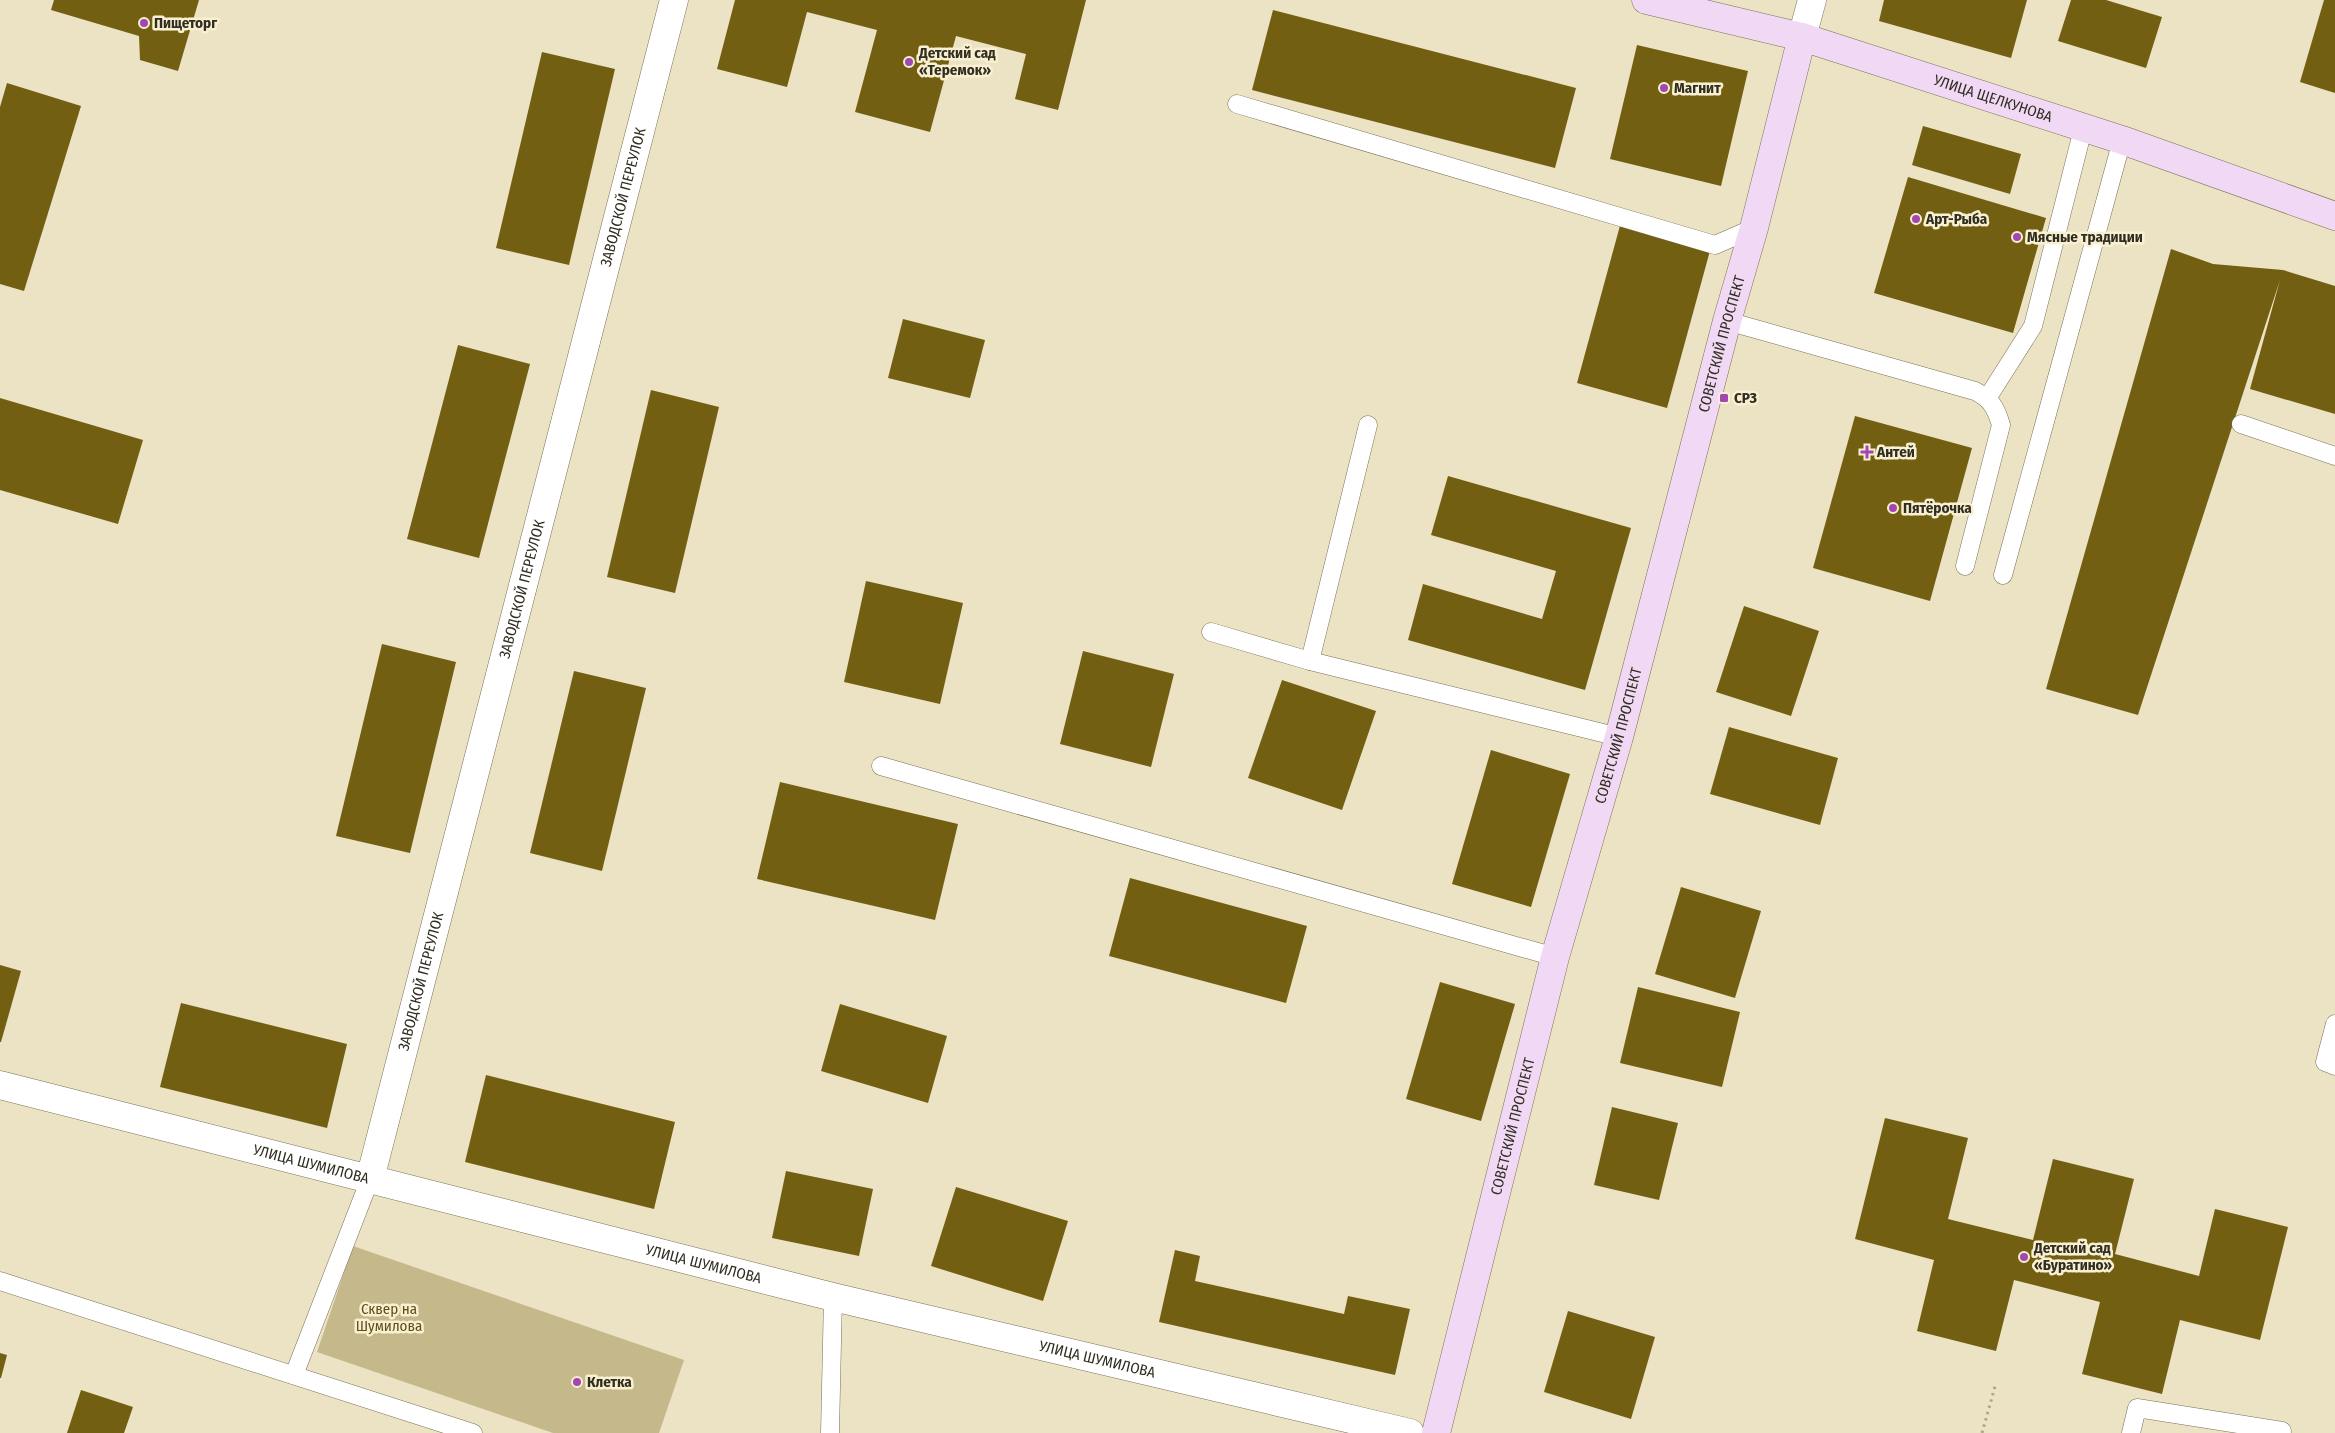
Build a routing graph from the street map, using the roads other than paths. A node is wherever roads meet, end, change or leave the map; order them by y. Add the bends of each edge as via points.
1 (674, 0) edge
2 (1646, 0) edge
3 (1812, 0) edge
4 (1802, 38) junction
5 (1237, 104) dead end
6 (2083, 129) junction
7 (2122, 140) junction
8 (2335, 216) edge
9 (1754, 228) junction
10 (1727, 321) junction
11 (1988, 397) junction
12 (2241, 424) dead end
13 (1368, 425) dead end
14 (2335, 456) edge
15 (1965, 566) dead end
16 (2003, 575) dead end
17 (1211, 632) dead end
18 (1310, 661) junction
19 (1619, 737) junction
20 (881, 766) dead end
21 (1555, 957) junction
22 (2335, 1024) edge
23 (2335, 1066) edge
24 (0, 1085) edge
25 (370, 1179) junction
26 (0, 1281) edge
27 (833, 1297) junction
28 (294, 1376) junction
29 (2282, 1430) dead end
30 (473, 1433) edge
31 (830, 1433) edge
32 (1410, 1433) edge
33 (1436, 1433) edge
34 (2131, 1433) edge

1 - 25 street, ЗАВОДСКОЙ ПЕРЕУЛОК
2 - 4 main road, УЛИЦА ЩЕЛКУНОВА
3 - 4 street
4 - 6 main road, УЛИЦА ЩЕЛКУНОВА
4 - 9 main road, СОВЕТСКИЙ ПРОСПЕКТ
5 - 9 lane via 1715,245
6 - 7 main road, УЛИЦА ЩЕЛКУНОВА
6 - 11 lane via 2033,326
7 - 8 main road, УЛИЦА ЩЕЛКУНОВА
7 - 16 lane
9 - 10 main road, СОВЕТСКИЙ ПРОСПЕКТ
10 - 11 lane
10 - 19 main road, СОВЕТСКИЙ ПРОСПЕКТ
11 - 15 lane via 2001,426
12 - 14 lane
13 - 18 lane
17 - 18 lane
18 - 19 lane
19 - 21 main road, СОВЕТСКИЙ ПРОСПЕКТ
20 - 21 lane
21 - 33 main road, СОВЕТСКИЙ ПРОСПЕКТ
22 - 23 lane via 2325,1062
24 - 25 street, УЛИЦА ШУМИЛОВА
25 - 27 street, УЛИЦА ШУМИЛОВА
25 - 28 lane
26 - 28 lane
27 - 31 lane
27 - 32 street, УЛИЦА ШУМИЛОВА
28 - 30 lane
29 - 34 lane via 2137,1408

